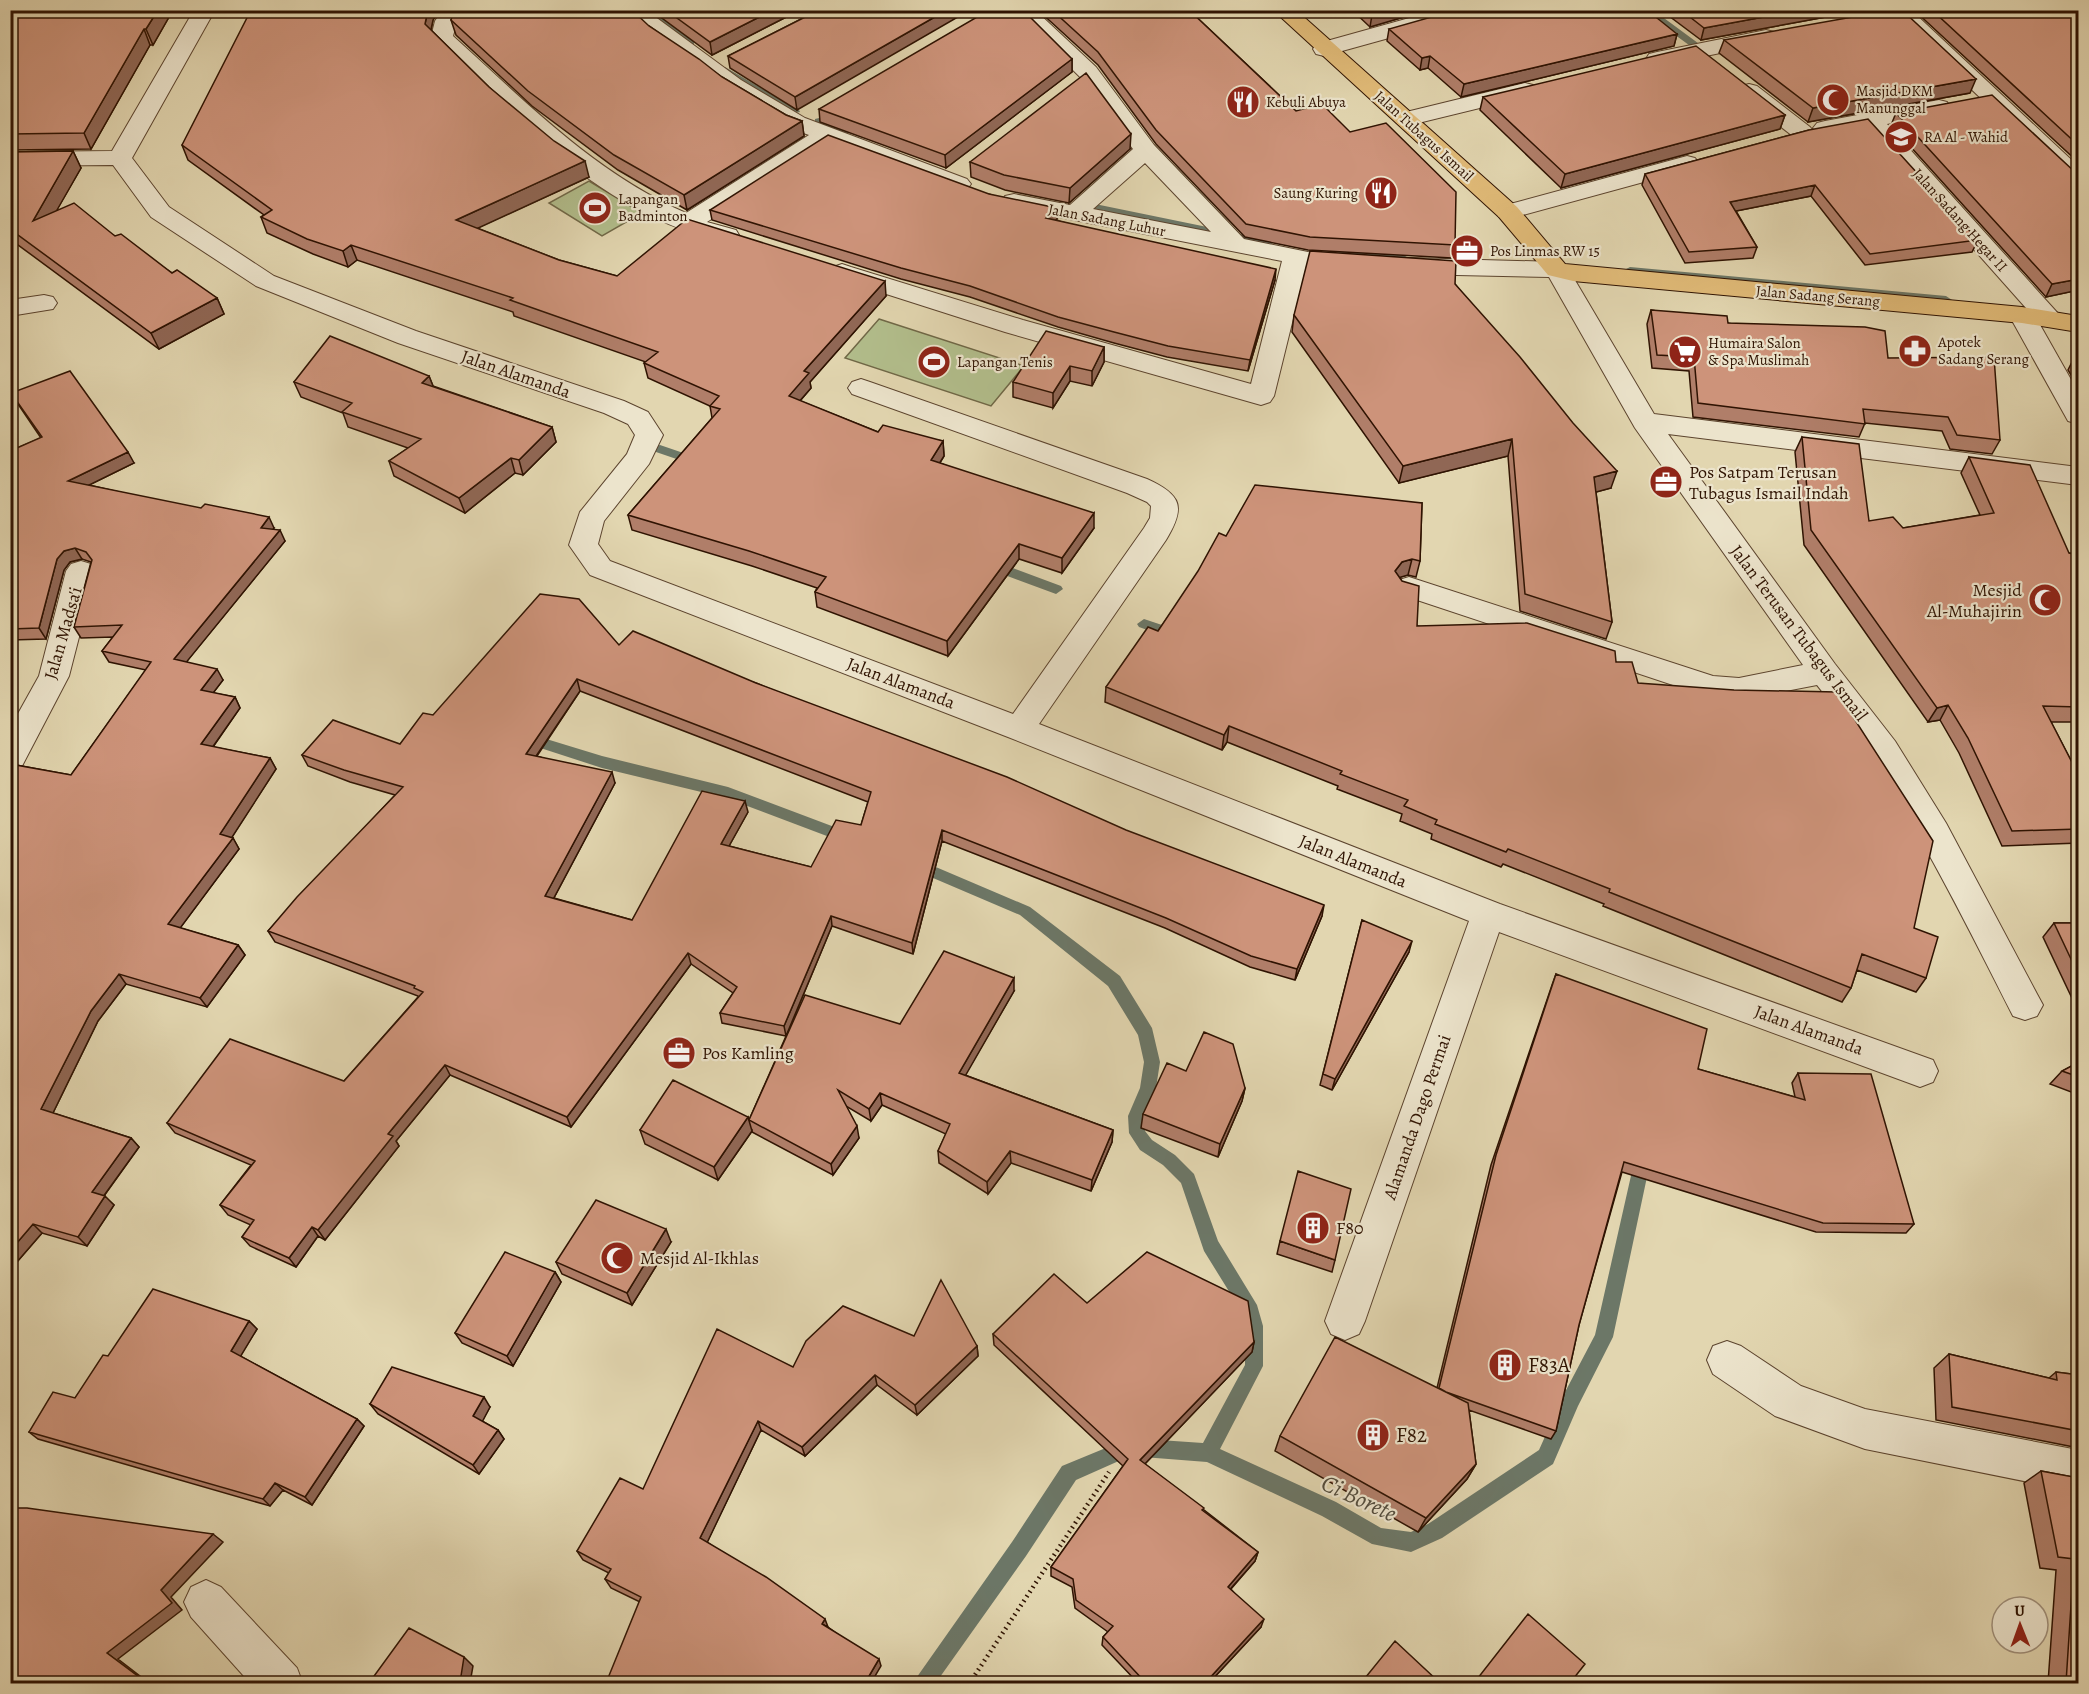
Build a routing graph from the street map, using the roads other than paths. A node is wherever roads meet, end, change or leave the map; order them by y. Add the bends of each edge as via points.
1 (205, 10) edge
2 (1022, 10) edge
3 (1283, 10) edge
4 (1464, 10) edge
5 (454, 12) edge
6 (636, 12) edge
7 (1890, 14) edge
8 (1788, 33) edge
9 (1678, 36) edge
10 (1324, 49) junction
11 (1696, 49) junction
12 (1640, 63) edge
13 (1088, 72) junction
14 (1549, 84) edge
15 (1070, 87) edge
16 (1973, 101) edge
17 (1406, 119) junction
18 (1871, 120) junction
19 (1802, 132) junction
20 (827, 134) junction
21 (1779, 138) edge
22 (1146, 150) junction
23 (1711, 157) edge
24 (120, 158) junction
25 (10, 159) edge
26 (2079, 178) edge
27 (1508, 212) junction
28 (1075, 213) junction
29 (688, 223) junction
30 (744, 241) edge
31 (1237, 246) junction
32 (1296, 257) junction
33 (823, 266) edge
34 (1557, 270) junction
35 (44, 303) dead end
36 (10, 308) edge
37 (2022, 315) junction
38 (2050, 319) junction
39 (2079, 324) edge
40 (861, 388) dead end
41 (2079, 415) edge
42 (1646, 422) junction
43 (2079, 476) edge
44 (81, 570) dead end
45 (1409, 587) edge
46 (1824, 672) junction
47 (1019, 729) junction
48 (10, 759) edge
49 (1488, 914) junction
50 (2025, 1005) dead end
51 (1920, 1071) dead end
52 (1346, 1321) dead end
53 (1727, 1360) dead end
54 (2079, 1471) edge
55 (207, 1602) dead end
56 (281, 1683) edge

1 - 24 street
2 - 13 street
3 - 10 main road, Jalan Tubagus Ismail
4 - 10 street
5 - 29 street via 444,22 442,37 501,94 591,168
6 - 20 street, Jalan Sadang Luhur via 721,62 733,85 807,117
7 - 26 street
8 - 11 street
9 - 11 street
10 - 17 main road, Jalan Tubagus Ismail
11 - 12 street
11 - 19 street
13 - 15 street
13 - 22 street
14 - 17 street
16 - 18 street
17 - 27 main road, Jalan Tubagus Ismail
18 - 19 street
18 - 38 street, Jalan Sadang Hegar II
19 - 21 street
20 - 28 street, Jalan Sadang Luhur via 958,173 983,193
20 - 29 street
22 - 28 street
22 - 31 street
23 - 27 street
24 - 25 street
24 - 47 street, Jalan Alamanda via 160,213 265,281 407,337 638,418 649,435 639,458 590,519 583,545 600,568
27 - 34 main road, Jalan Tubagus Ismail
28 - 31 street, Jalan Sadang Luhur
29 - 30 street
31 - 32 street, Jalan Sadang Luhur
32 - 33 street via 1261,396 1014,326
32 - 34 street, Jalan Sadang Luhur via 1484,270
34 - 37 main road, Jalan Sadang Serang
34 - 42 street, Jalan Terusan Tubagus Ismail
35 - 36 street
37 - 38 main road, Jalan Sadang Serang
37 - 41 street
38 - 39 main road, Jalan Sadang Serang
40 - 47 street via 1137,486 1157,495 1165,505 1164,518 1156,533
42 - 43 street
42 - 46 street, Jalan Terusan Tubagus Ismail
44 - 48 street, Jalan Madsa'i via 54,676
45 - 46 street via 1712,687 1739,688
46 - 50 street, Jalan Terusan Tubagus Ismail via 1887,751 1927,817
47 - 49 street, Jalan Alamanda
49 - 51 street, Jalan Alamanda
49 - 52 street, Alamanda Dago Permai
53 - 54 street via 1790,1402 1865,1429
55 - 56 street

